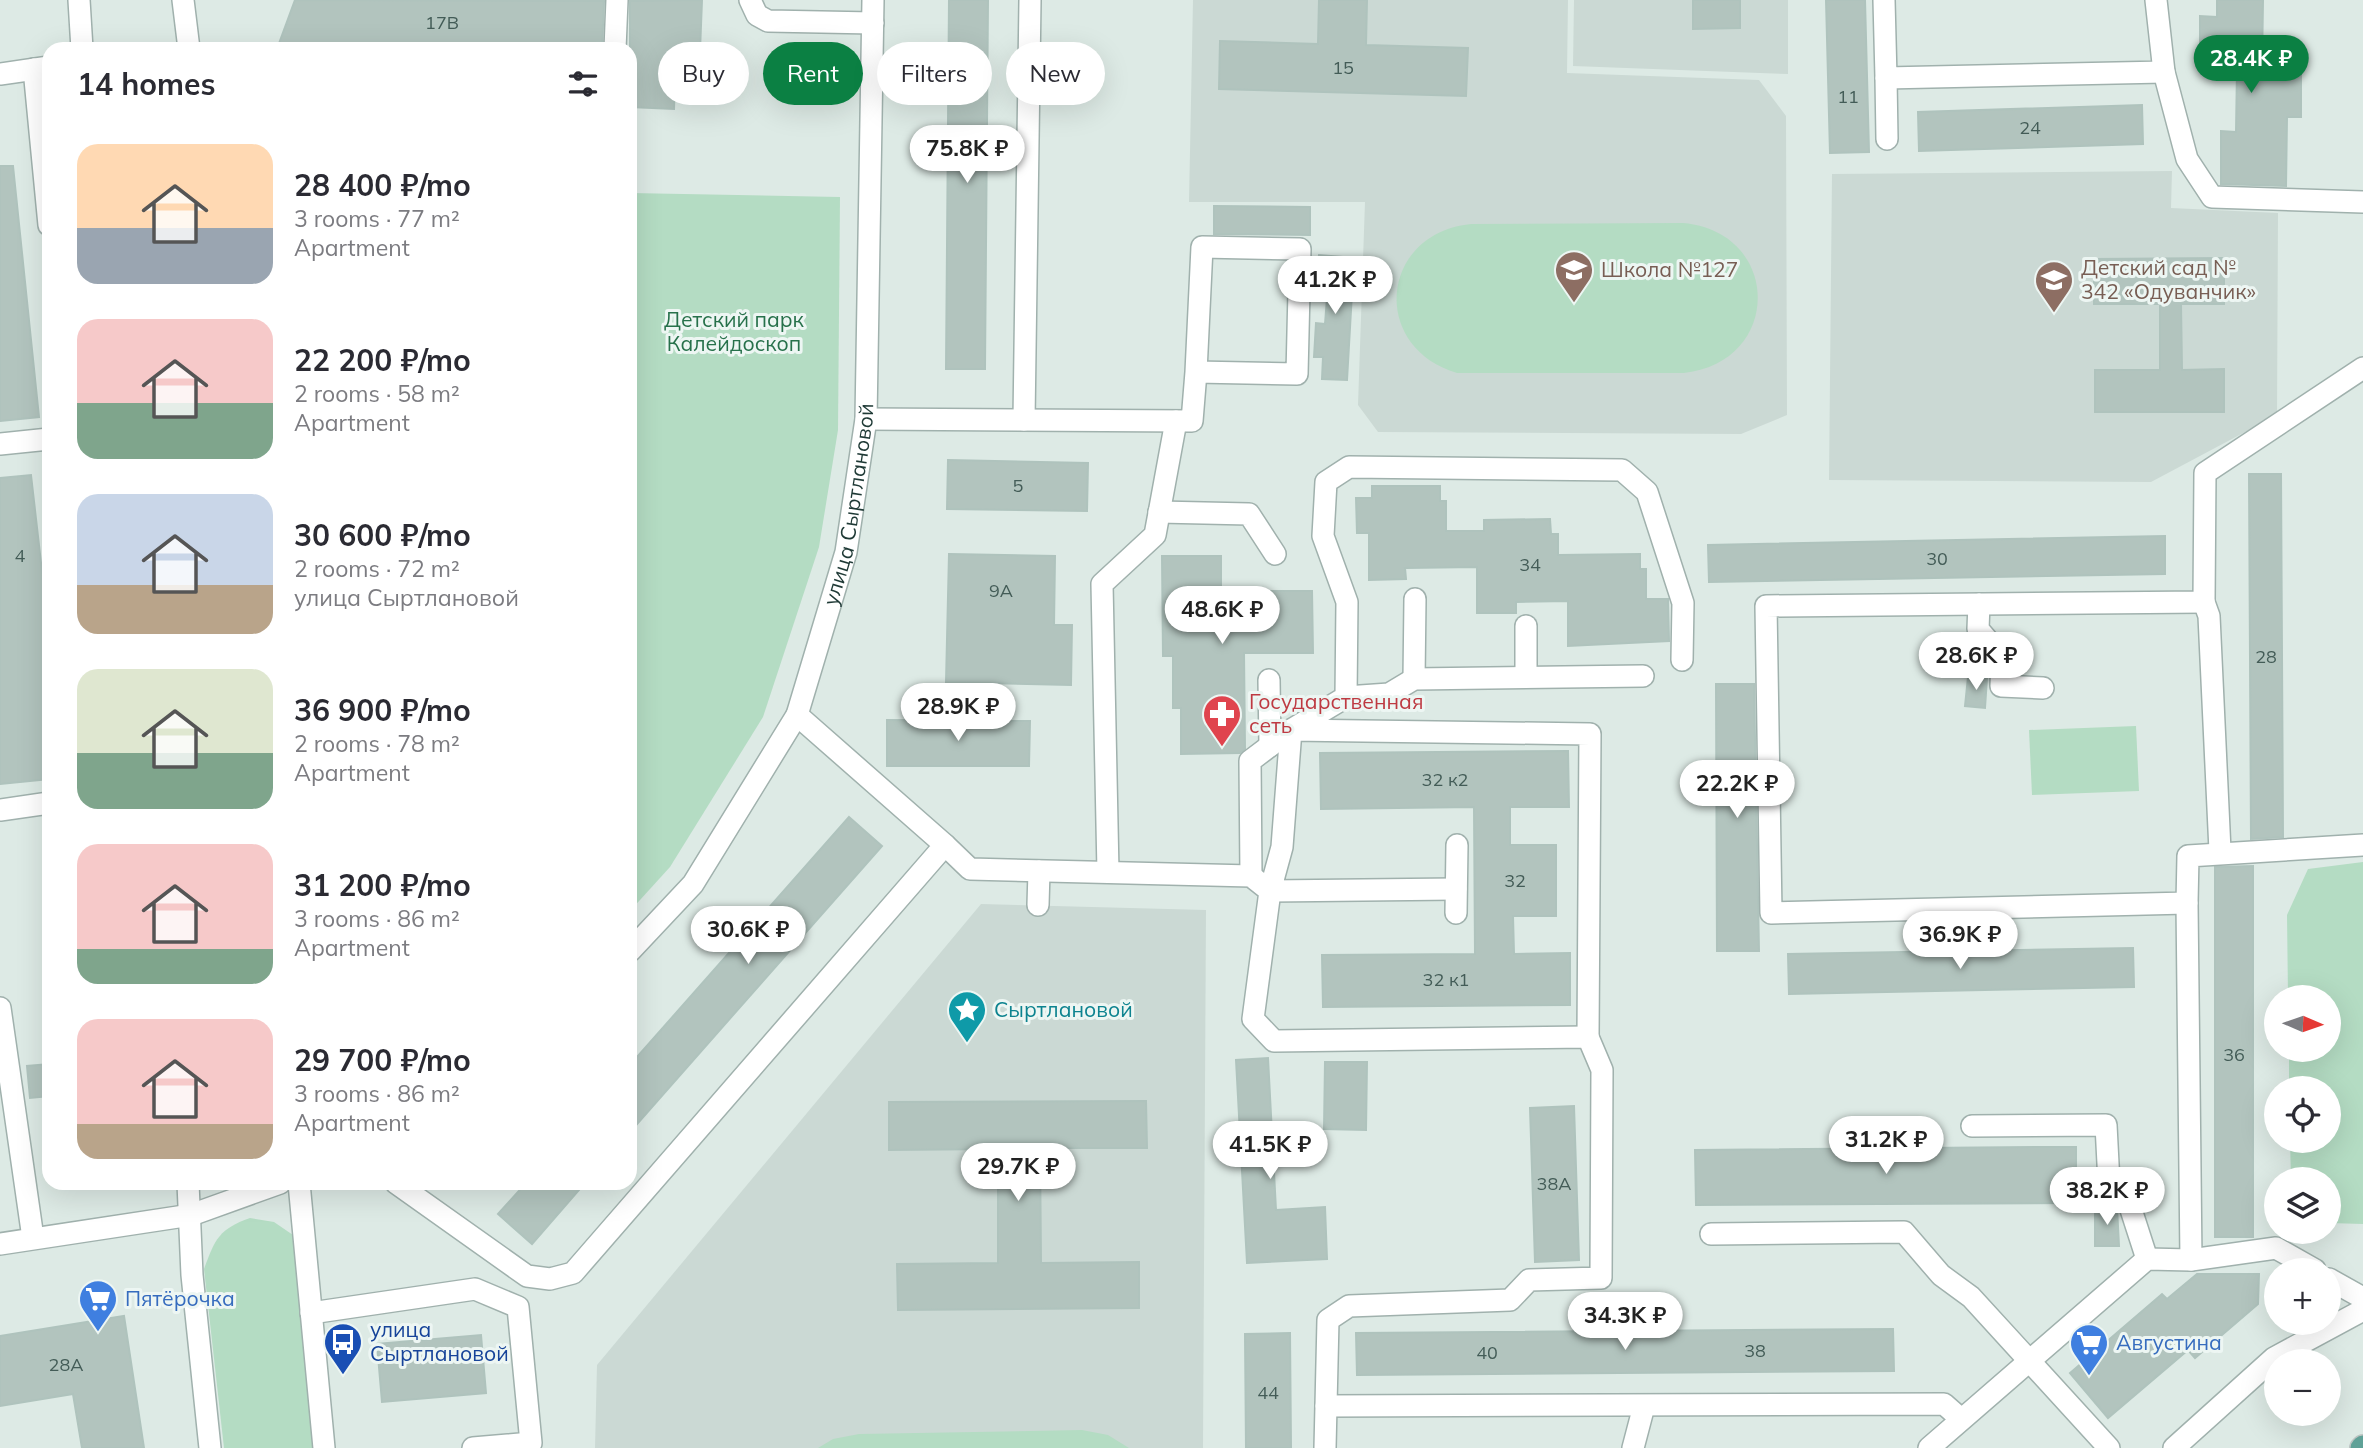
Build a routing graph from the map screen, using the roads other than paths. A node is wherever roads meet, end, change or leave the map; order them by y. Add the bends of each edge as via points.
1 (79, 0) edge
2 (183, 0) edge
3 (617, 0) edge
4 (750, 0) edge
5 (873, 0) edge
6 (1030, 0) edge
7 (1884, 0) edge
8 (2155, 0) edge
9 (873, 23) junction
10 (82, 42) edge
11 (188, 42) edge
12 (615, 42) edge
13 (42, 68) edge
14 (2164, 72) junction
15 (0, 75) edge
16 (1886, 78) junction
17 (1887, 139) dead end
18 (2363, 202) edge
19 (2363, 368) edge
20 (1196, 372) junction
21 (866, 419) junction
22 (1024, 420) junction
23 (1175, 421) junction
24 (42, 440) edge
25 (0, 444) edge
26 (1159, 512) junction
27 (1275, 554) dead end
28 (1415, 599) dead end
29 (2204, 602) junction
30 (1979, 604) junction
31 (1526, 626) dead end
32 (1682, 660) dead end
33 (1643, 676) dead end
34 (1526, 677) junction
35 (1414, 679) junction
36 (1269, 680) dead end
37 (2043, 688) dead end
38 (1346, 697) junction
39 (797, 715) junction
40 (1291, 730) junction
41 (1270, 747) junction
42 (42, 804) edge
43 (0, 810) edge
44 (945, 845) junction
45 (1457, 845) dead end
46 (2363, 845) edge
47 (2220, 852) junction
48 (1039, 871) junction
49 (1108, 872) junction
50 (1251, 876) junction
51 (1456, 888) junction
52 (1270, 891) junction
53 (2187, 904) junction
54 (1038, 905) dead end
55 (1456, 913) dead end
56 (637, 944) edge
57 (0, 1009) edge
58 (1588, 1037) junction
59 (4, 1077) edge
60 (1972, 1126) dead end
61 (189, 1190) edge
62 (261, 1190) edge
63 (300, 1190) edge
64 (406, 1190) edge
65 (191, 1215) junction
66 (1711, 1234) dead end
67 (33, 1238) junction
68 (0, 1244) edge
69 (2294, 1258) edge
70 (2147, 1259) junction
71 (2191, 1260) junction
72 (2341, 1286) edge
73 (2363, 1298) edge
74 (2363, 1310) edge
75 (311, 1313) junction
76 (2029, 1363) junction
77 (1326, 1406) junction
78 (1644, 1406) junction
79 (1961, 1419) junction
80 (210, 1448) edge
81 (324, 1448) edge
82 (473, 1448) edge
83 (1325, 1448) edge
84 (1633, 1448) edge
85 (1929, 1448) edge
86 (2109, 1448) edge
87 (2174, 1448) edge

1 - 10 street
2 - 11 street
3 - 12 street
4 - 9 street via 757,15 768,21
5 - 9 street, улица Сыртлановой
6 - 22 street
7 - 16 street
8 - 14 street
9 - 21 street, улица Сыртлановой
13 - 15 street
14 - 16 street
14 - 18 street via 2187,159 2212,197
16 - 17 street
19 - 29 street via 2206,473
20 - 20 street via 1297,374 1300,249 1202,247
20 - 23 street via 1192,421
21 - 22 street
21 - 39 street, улица Сыртлановой via 846,552
22 - 23 street
23 - 26 street
24 - 25 street
26 - 27 street via 1248,514
26 - 49 street via 1155,535 1102,584
28 - 35 street
29 - 30 street
29 - 47 street via 2209,616
30 - 37 street via 1978,628 2002,657 2001,686
30 - 53 street via 1766,606 1771,913
31 - 34 street
32 - 38 street via 1683,603 1647,492 1622,470 1349,467 1326,482 1323,536 1347,602
33 - 34 street
34 - 35 street
35 - 38 street via 1389,694
36 - 41 street
38 - 40 street
39 - 44 street
39 - 56 street, улица Сыртлановой via 693,884
40 - 41 street
40 - 52 street via 1282,847
40 - 58 street via 1590,734
41 - 50 street via 1250,761
42 - 43 street
44 - 48 street via 970,869
44 - 64 street via 573,1273 550,1279 527,1276
45 - 51 street
46 - 47 street
47 - 53 street via 2188,856
48 - 49 street
48 - 54 street
49 - 50 street
50 - 52 street
51 - 52 street
51 - 55 street
52 - 58 street via 1253,1019 1275,1041
53 - 71 street
57 - 59 street
58 - 77 street via 1602,1070 1601,1278 1529,1280 1510,1300 1349,1306 1328,1320
59 - 67 street
60 - 70 street via 2106,1125 2109,1183 2126,1194
61 - 65 street
62 - 65 street
63 - 75 street
65 - 67 street
65 - 80 street via 192,1275
66 - 76 street via 1904,1232 1941,1275 1971,1297
67 - 68 street
69 - 71 street via 2276,1248
70 - 71 street
70 - 76 street
72 - 73 street
74 - 87 street via 2274,1358
75 - 81 street
75 - 82 street via 475,1289 518,1307 531,1443
76 - 79 street
76 - 86 street
77 - 78 street
77 - 83 street
78 - 79 street via 1944,1404
78 - 84 street
79 - 85 street

